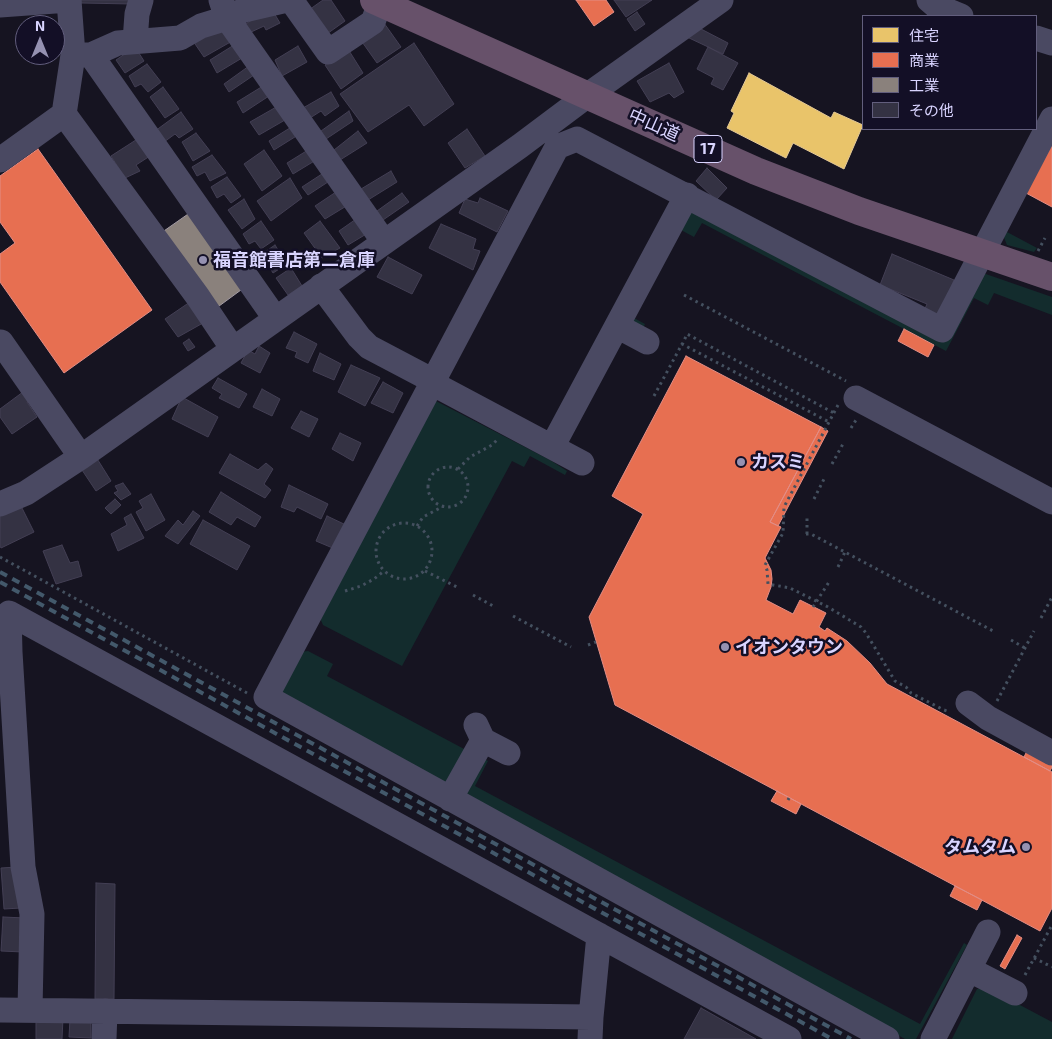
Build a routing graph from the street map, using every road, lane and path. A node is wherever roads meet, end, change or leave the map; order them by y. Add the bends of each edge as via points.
1 (69, 0) edge
2 (142, 0) edge
3 (289, 0) edge
4 (721, 0) edge
5 (929, 0) edge
6 (377, 1) edge
7 (0, 5) edge
8 (224, 9) edge
9 (958, 15) edge
10 (1037, 38) edge
11 (135, 41) junction
12 (1052, 42) edge
13 (82, 55) junction
14 (588, 95) junction
15 (64, 114) junction
16 (1052, 119) edge
17 (553, 122) junction
18 (567, 143) junction
19 (0, 160) edge
20 (687, 195) junction
21 (1045, 238) dead end
22 (384, 242) junction
23 (983, 254) junction
24 (1035, 256) dead end
25 (1052, 277) edge
26 (321, 286) junction
27 (275, 318) junction
28 (617, 326) junction
29 (1, 342) edge
30 (647, 342) dead end
31 (682, 345) junction
32 (233, 349) junction
33 (433, 382) junction
34 (654, 396) dead end
35 (851, 406) junction
36 (834, 413) junction
37 (829, 422) junction
38 (851, 428) dead end
39 (502, 433) dead end
40 (844, 442) dead end
41 (552, 447) junction
42 (80, 457) junction
43 (582, 463) dead end
44 (832, 464) dead end
45 (458, 469) junction
46 (825, 477) dead end
47 (814, 499) dead end
48 (1052, 502) edge
49 (0, 504) edge
50 (442, 506) junction
51 (807, 517) dead end
52 (416, 526) junction
53 (845, 552) junction
54 (0, 557) edge
55 (838, 566) dead end
56 (384, 571) junction
57 (425, 571) junction
58 (829, 582) dead end
59 (460, 588) dead end
60 (339, 593) dead end
61 (473, 595) dead end
62 (1052, 597) edge
63 (816, 601) junction
64 (495, 607) dead end
65 (813, 607) dead end
66 (5, 611) edge
67 (513, 616) dead end
68 (1041, 618) dead end
69 (1034, 631) dead end
70 (995, 632) dead end
71 (1011, 640) dead end
72 (596, 642) dead end
73 (588, 645) dead end
74 (571, 647) dead end
75 (1025, 648) junction
76 (266, 697) junction
77 (960, 707) joint
78 (992, 709) dead end
79 (8, 746) edge
80 (1052, 752) edge
81 (508, 753) dead end
82 (450, 799) junction
83 (1052, 925) edge
84 (988, 932) dead end
85 (599, 935) junction
86 (1052, 967) edge
87 (970, 970) junction
88 (1015, 993) dead end
89 (0, 1010) edge
90 (30, 1010) junction
91 (105, 1011) junction
92 (591, 1028) edge
93 (104, 1039) edge
94 (789, 1039) edge
95 (887, 1039) edge
96 (933, 1039) edge

1 - 7 street
1 - 13 street
2 - 11 street via 137,14
3 - 6 street via 328,52 373,22
3 - 8 street via 244,10
4 - 14 street
5 - 9 street
6 - 14 highway, 中山道 / 17
8 - 11 street via 180,38
8 - 22 street
10 - 12 street
11 - 13 street
13 - 15 street
13 - 27 street
14 - 17 street
14 - 23 highway, 中山道 / 17 via 756,171
15 - 19 street
15 - 32 street
16 - 23 street
17 - 18 street
17 - 22 street
18 - 20 street via 577,139
18 - 33 street via 557,147
20 - 23 street via 942,330
20 - 28 street
21 - 24 path
22 - 26 street
23 - 25 highway, 中山道 / 17
26 - 27 street
26 - 33 street via 354,332 369,347
27 - 32 street
28 - 30 street
28 - 41 street
29 - 42 street
31 - 34 path
31 - 36 path via 687,334
31 - 37 path
32 - 42 street
33 - 41 street
33 - 76 street
35 - 36 path via 839,403
35 - 38 path
35 - 48 street
36 - 37 path
37 - 63 path via 784,507 785,534 765,565 768,584 790,588
39 - 45 path via 492,445 470,457
40 - 44 path
41 - 43 street
42 - 49 street via 26,493
45 - 50 path via 469,484 466,497 456,506
45 - 50 path via 445,467 430,478 428,492
46 - 47 path
50 - 52 path via 423,517
51 - 53 path via 806,534
52 - 56 path via 392,527 379,539 376,555
52 - 57 path via 427,534 432,546 432,560
53 - 55 path
53 - 70 path
54 - 76 path via 256,698
56 - 57 path via 400,579 409,579
56 - 60 path via 361,586
57 - 59 path
58 - 63 path
61 - 64 path
62 - 68 path
63 - 65 path
63 - 77 path via 861,627 895,681 911,693 944,710
66 - 79 street
66 - 85 street
67 - 74 path
69 - 75 path
71 - 75 path
72 - 73 path
75 - 78 path
76 - 82 street
77 - 80 street
79 - 90 street via 32,914
81 - 82 street via 480,733
82 - 95 street
83 - 86 path via 1034,958
84 - 87 street
85 - 92 street
85 - 94 street
87 - 88 street
87 - 96 street
89 - 90 street
90 - 91 street
91 - 92 street
91 - 93 street

